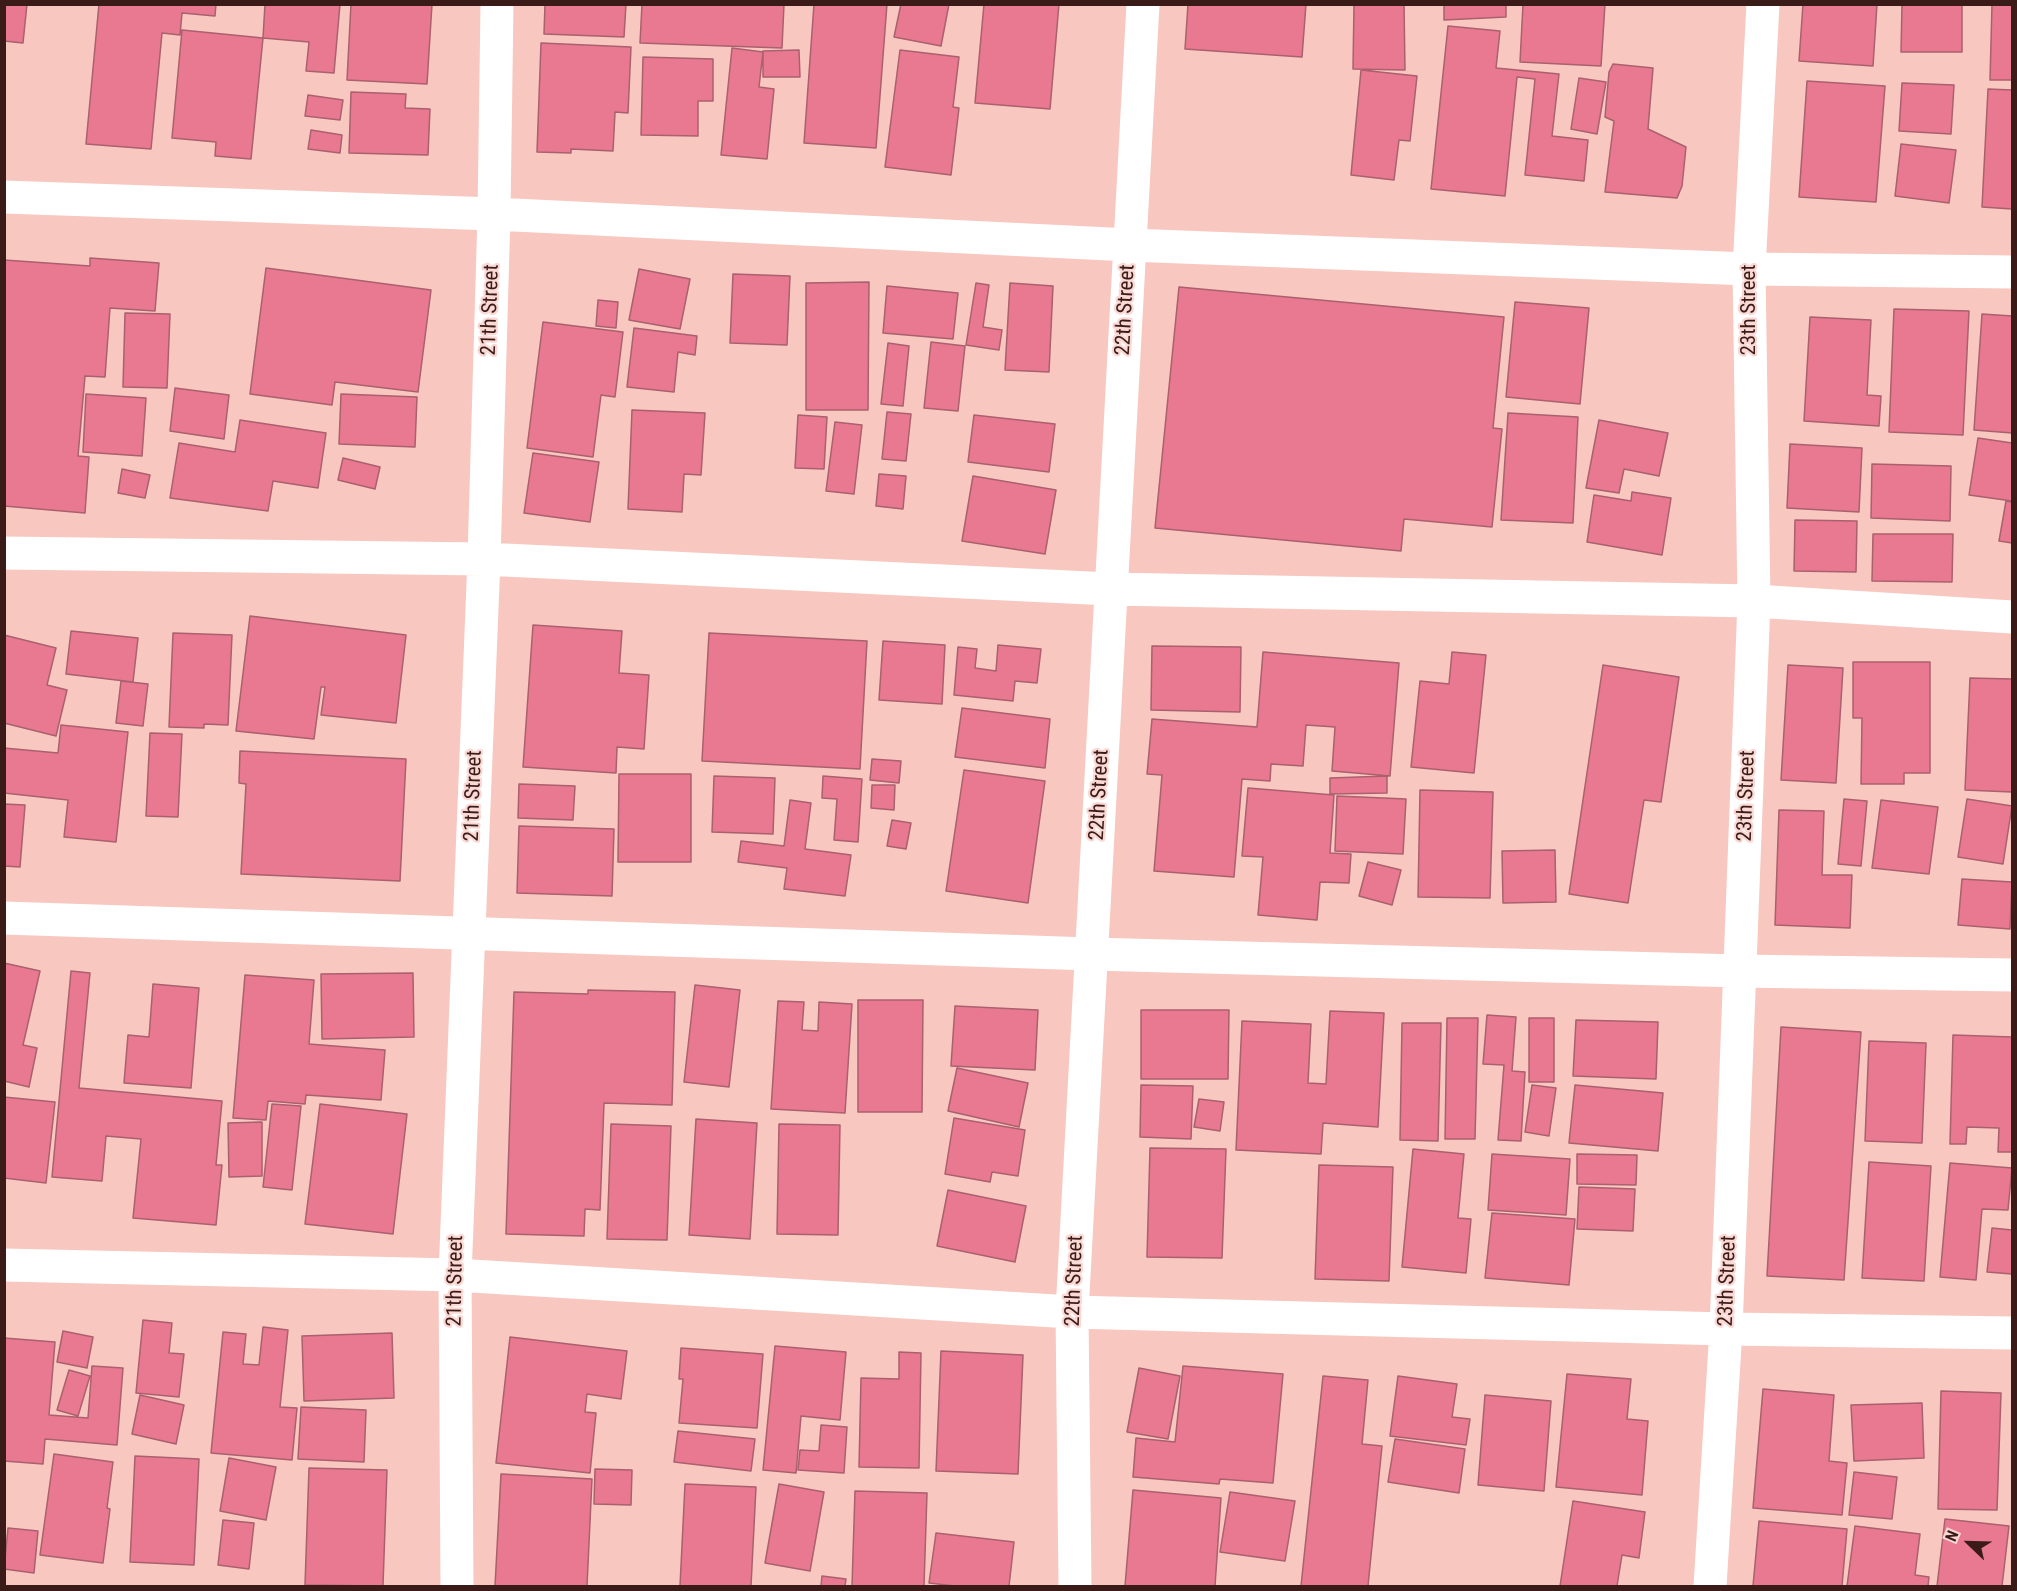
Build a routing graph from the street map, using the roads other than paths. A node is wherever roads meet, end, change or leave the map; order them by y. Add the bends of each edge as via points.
1 (497, 4) edge
2 (1143, 4) edge
3 (1763, 4) edge
4 (4, 197) edge
5 (494, 214) junction
6 (1130, 245) junction
7 (1749, 269) junction
8 (2013, 272) edge
9 (4, 553) edge
10 (484, 559) junction
11 (1110, 589) junction
12 (1754, 601) junction
13 (2013, 617) edge
14 (4, 918) edge
15 (468, 932) junction
16 (1091, 954) junction
17 (1740, 970) junction
18 (2013, 975) edge
19 (4, 1265) edge
20 (455, 1275) junction
21 (1072, 1312) junction
22 (1726, 1329) junction
23 (2013, 1333) edge
24 (457, 1587) edge
25 (1075, 1587) edge
26 (1710, 1587) edge

1 - 5 street, 21th Street
2 - 6 street, 22th Street
3 - 7 street, 23th Street
4 - 5 street
5 - 6 street
5 - 10 street, 21th Street
6 - 7 street
6 - 11 street, 22th Street
7 - 8 street
7 - 12 street, 23th Street
9 - 10 street
10 - 11 street
10 - 15 street, 21th Street
11 - 12 street
11 - 16 street, 22th Street
12 - 13 street
12 - 17 street, 23th Street
14 - 15 street
15 - 16 street
15 - 20 street, 21th Street
16 - 17 street
16 - 21 street, 22th Street
17 - 18 street
17 - 22 street, 23th Street
19 - 20 street
20 - 21 street
20 - 24 street, 21th Street
21 - 22 street
21 - 25 street, 22th Street
22 - 23 street
22 - 26 street, 23th Street

